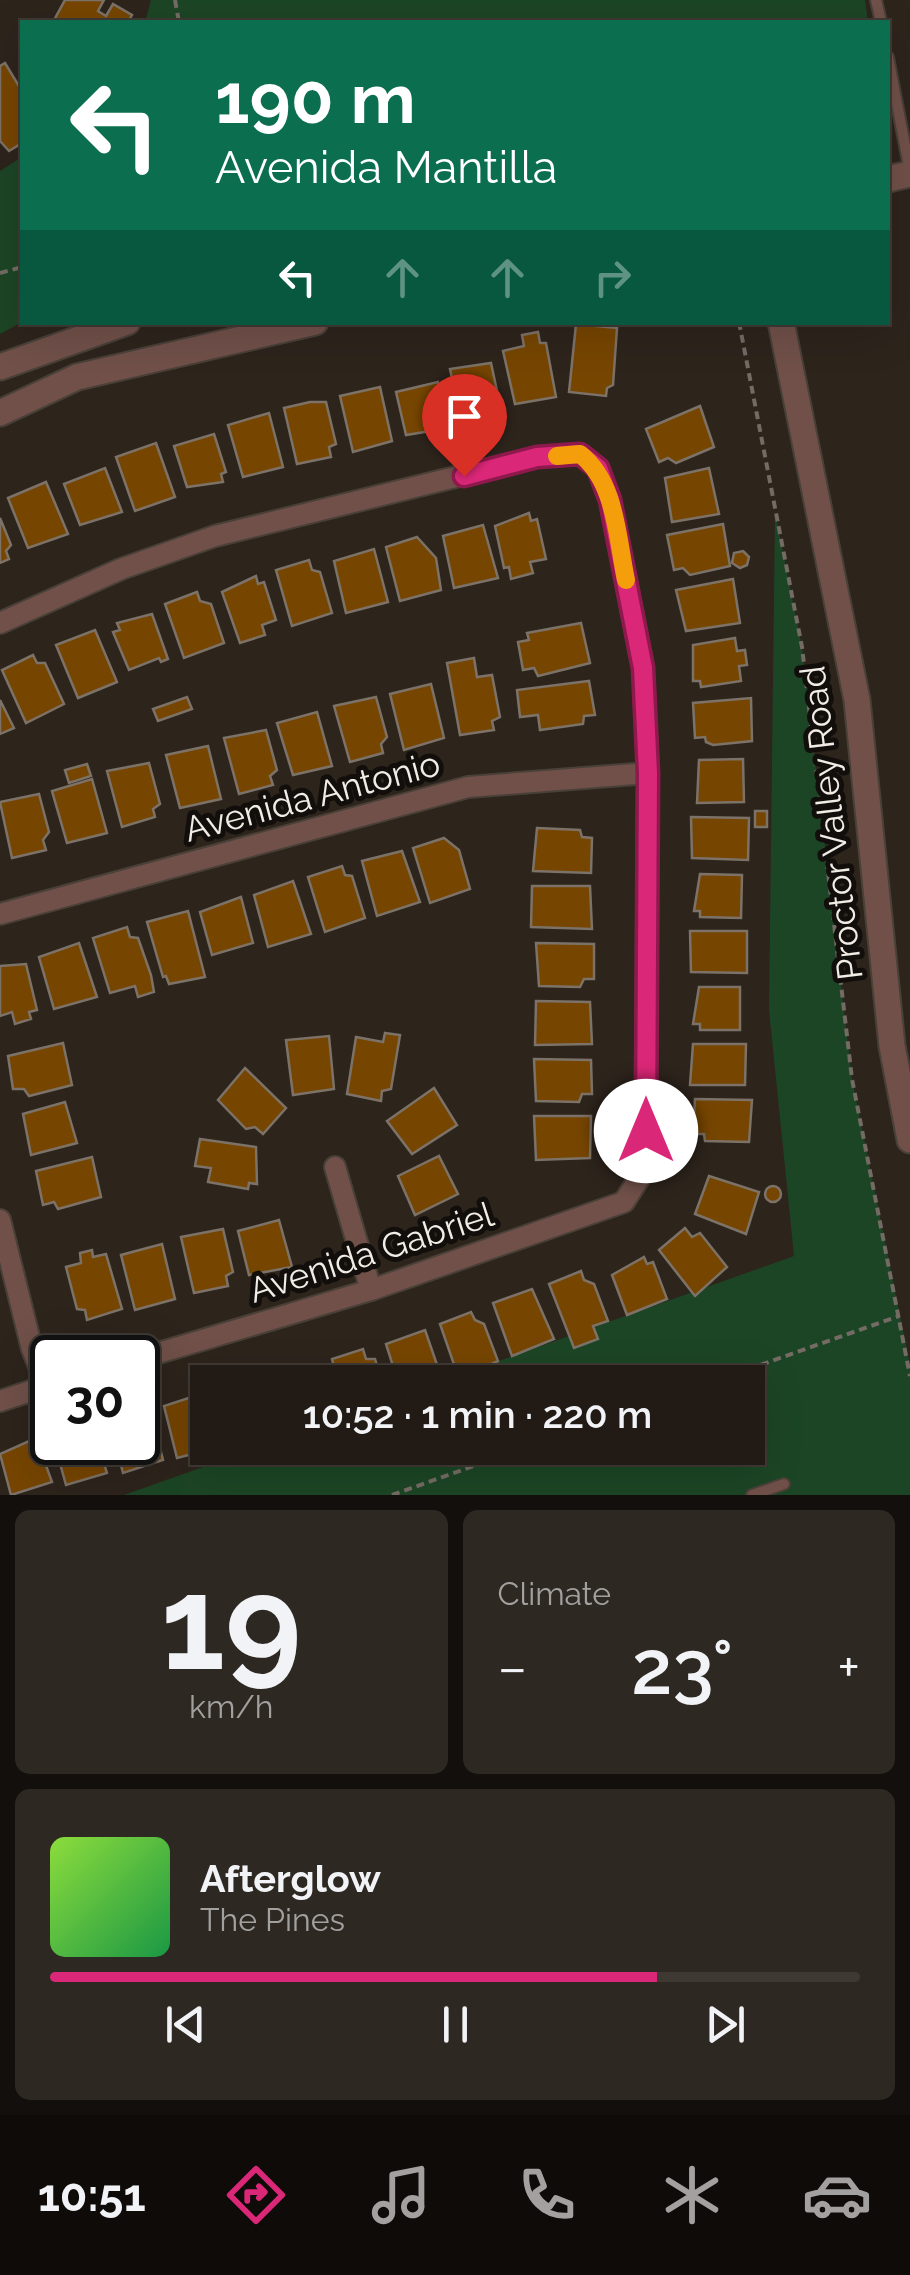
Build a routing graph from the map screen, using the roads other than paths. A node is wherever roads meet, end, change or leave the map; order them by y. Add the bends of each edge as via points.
1 (890, 68) edge
2 (910, 174) edge
3 (119, 325) edge
4 (302, 325) edge
5 (782, 325) edge
6 (0, 367) edge
7 (0, 412) edge
8 (0, 623) edge
9 (648, 773) junction
10 (0, 914) edge
11 (910, 1140) edge
12 (335, 1167) dead end
13 (0, 1220) edge
14 (371, 1290) junction
15 (30, 1341) edge
16 (160, 1352) edge
17 (30, 1391) edge
18 (0, 1401) edge
19 (784, 1484) dead end
20 (752, 1495) edge

1 - 2 lane
3 - 6 street
4 - 7 street via 77,377
5 - 11 street, Proctor Valley Road via 857,700 892,1046
8 - 9 street via 215,536 537,457 580,454 598,468 610,500 643,668
9 - 10 street, Avenida Antonio via 468,787
9 - 14 street, Avenida Gabriel via 646,1169 624,1202
12 - 14 street
13 - 15 street
14 - 16 street, Avenida Gabriel
17 - 18 street
19 - 20 lane

